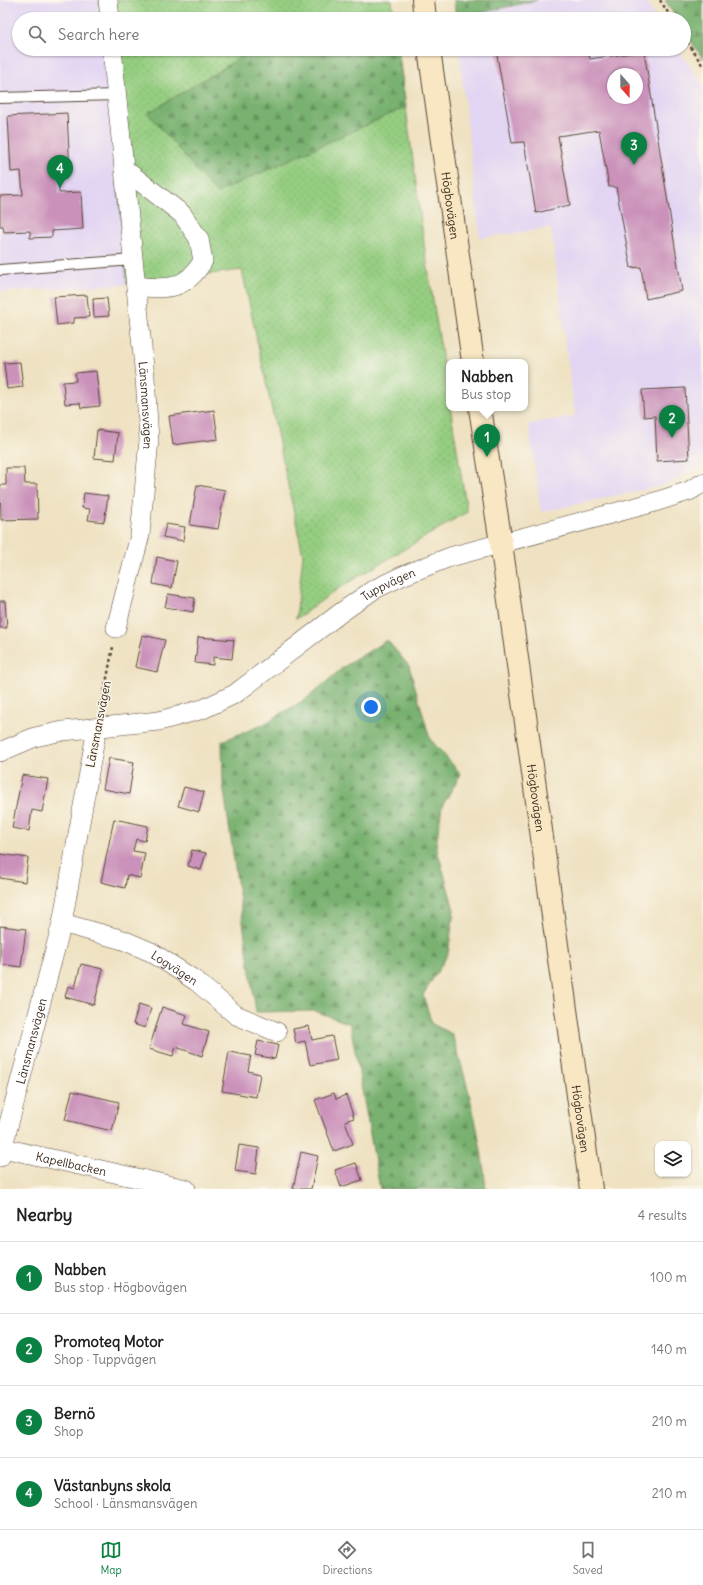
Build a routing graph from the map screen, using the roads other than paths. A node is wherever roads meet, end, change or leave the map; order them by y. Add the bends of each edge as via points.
1 (108, 0) edge
2 (423, 0) edge
3 (109, 12) edge
4 (424, 12) edge
5 (113, 56) edge
6 (430, 56) edge
7 (117, 95) junction
8 (0, 98) edge
9 (124, 169) junction
10 (133, 260) junction
11 (0, 270) edge
12 (136, 286) junction
13 (473, 359) edge
14 (480, 411) edge
15 (703, 483) edge
16 (501, 543) junction
17 (116, 628) road end
18 (97, 728) junction
19 (0, 752) edge
20 (62, 923) junction
21 (277, 1032) dead end
22 (2, 1153) edge
23 (186, 1189) edge
24 (591, 1189) edge

1 - 3 street
2 - 4 main road
5 - 7 street, Länsmansvägen
6 - 13 main road, Högbovägen
7 - 8 lane
7 - 9 street, Länsmansvägen
9 - 10 street, Länsmansvägen
9 - 12 street via 182,214 199,238 203,261 196,274 182,284 160,289
10 - 11 lane
10 - 12 street, Länsmansvägen
12 - 17 street, Länsmansvägen via 149,440 140,535
14 - 16 main road, Högbovägen
15 - 16 street, Tuppvägen via 689,491 655,502
16 - 18 street, Tuppvägen via 450,557 373,590 235,694 203,709 160,721
16 - 24 main road, Högbovägen
18 - 19 street, Tuppvägen via 35,737
18 - 20 street, Länsmansvägen
20 - 21 street, Logvägen via 123,940 151,952 196,981 236,1015
20 - 22 street, Länsmansvägen
22 - 23 street, Kapellbacken

